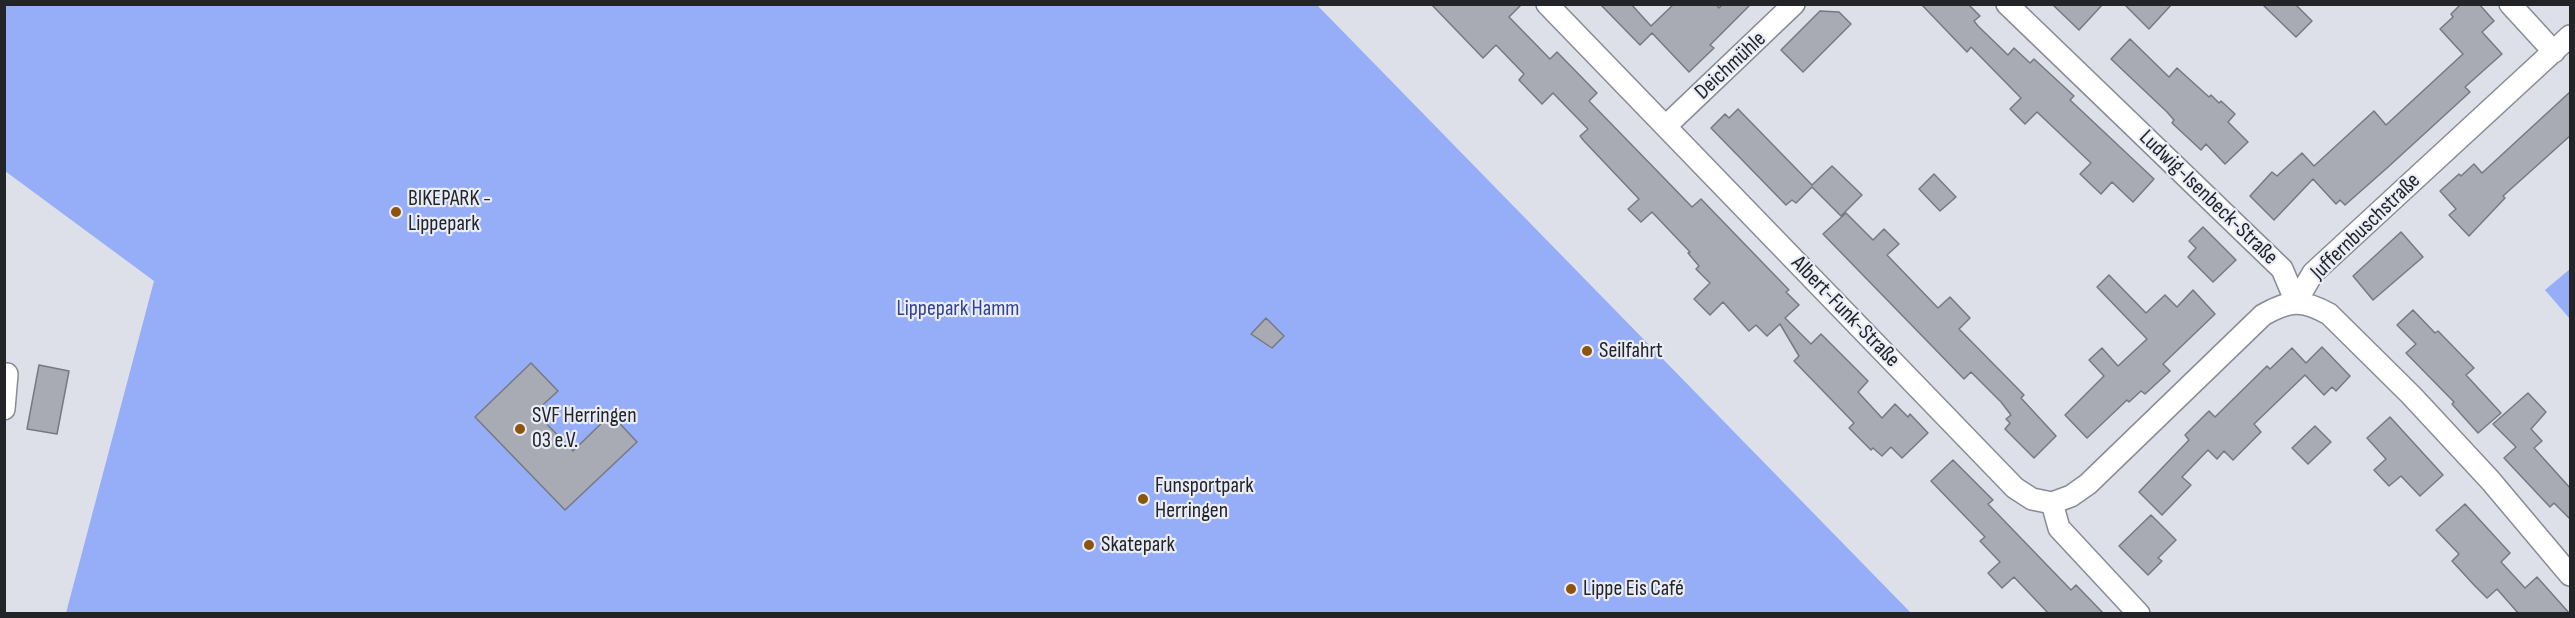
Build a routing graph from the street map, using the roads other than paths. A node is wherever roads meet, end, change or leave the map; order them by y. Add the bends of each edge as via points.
1 (1547, 4) edge
2 (1794, 4) edge
3 (2007, 4) edge
4 (2510, 4) edge
5 (2571, 36) edge
6 (2554, 52) junction
7 (1666, 126) junction
8 (2296, 302) junction
9 (7, 374) dead end
10 (4, 409) edge
11 (2052, 503) junction
12 (2571, 575) edge
13 (2139, 614) edge

1 - 7 street, Albert-Funk-Straße
2 - 7 street, Deichmühle
3 - 8 street, Ludwig-Isenbeck-Straße via 2282,269
4 - 6 street
5 - 6 street, Juffernbuschstraße
6 - 8 street, Juffernbuschstraße via 2313,273
7 - 11 street, Albert-Funk-Straße via 2015,488 2032,499
8 - 11 street, Juffernbuschstraße via 2281,304 2263,315 2088,484
8 - 12 street via 2329,314 2490,480
9 - 10 street
11 - 13 street via 2059,528

